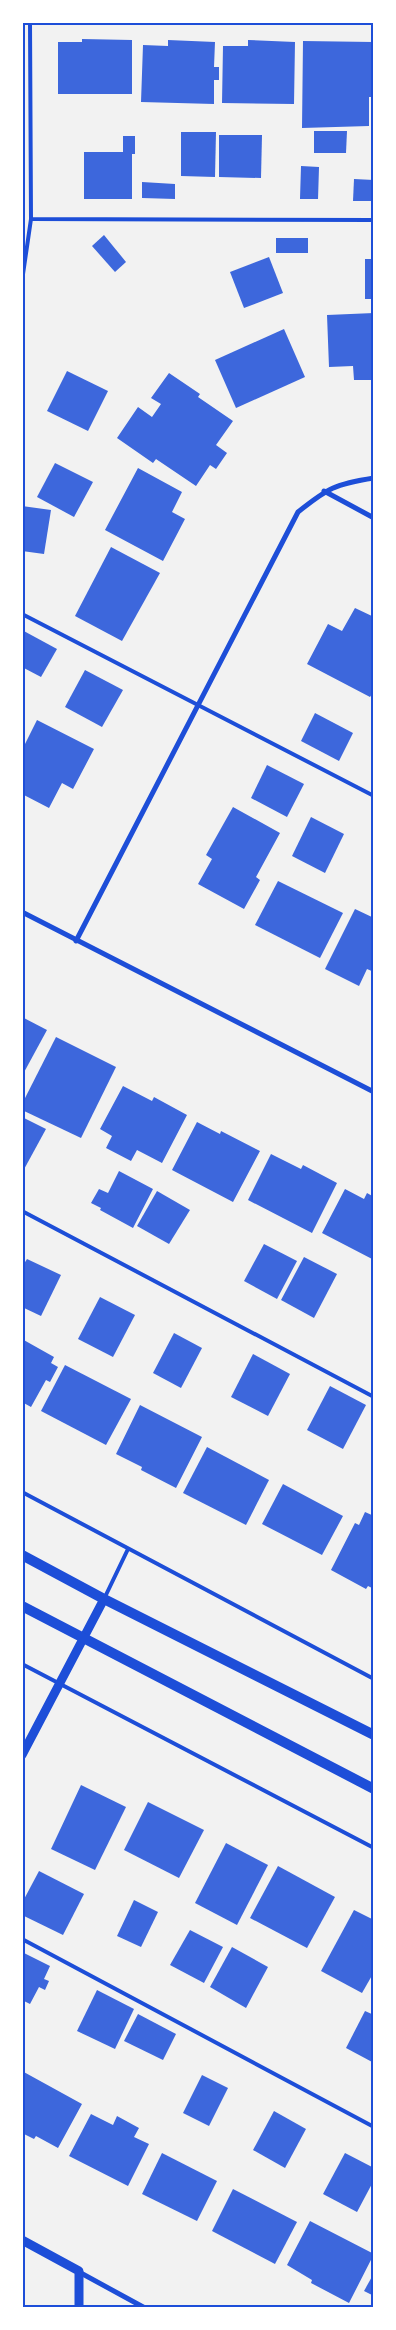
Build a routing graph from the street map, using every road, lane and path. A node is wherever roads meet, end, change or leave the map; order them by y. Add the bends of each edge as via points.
1 (30, 22) edge
2 (31, 219) junction
3 (374, 220) edge
4 (22, 281) edge
5 (374, 478) edge
6 (324, 491) junction
7 (374, 518) edge
8 (22, 614) edge
9 (198, 705) junction
10 (374, 796) edge
11 (22, 912) edge
12 (76, 941) junction
13 (374, 1092) edge
14 (22, 1211) edge
15 (374, 1397) edge
16 (22, 1492) edge
17 (128, 1549) junction
18 (22, 1555) edge
19 (104, 1599) junction
20 (22, 1606) edge
21 (84, 1636) junction
22 (22, 1664) edge
23 (374, 1679) edge
24 (60, 1683) junction
25 (374, 1735) edge
26 (22, 1755) edge
27 (374, 1789) edge
28 (374, 1848) edge
29 (22, 1939) edge
30 (374, 2127) edge
31 (22, 2240) edge
32 (79, 2271) junction
33 (79, 2308) edge
34 (145, 2308) edge

1 - 2 lane
2 - 3 lane
2 - 4 lane
5 - 6 street via 342,483
6 - 7 street
6 - 9 street via 298,512
8 - 9 lane
9 - 10 lane
9 - 12 street
11 - 12 street
12 - 13 street
14 - 15 lane
16 - 17 lane
17 - 19 lane
17 - 23 lane
18 - 19 main road
19 - 21 street
19 - 25 main road
20 - 21 main road
21 - 24 street
21 - 27 main road
22 - 24 lane
24 - 26 street
24 - 28 lane
29 - 30 lane
31 - 32 street
32 - 33 street
32 - 34 street

